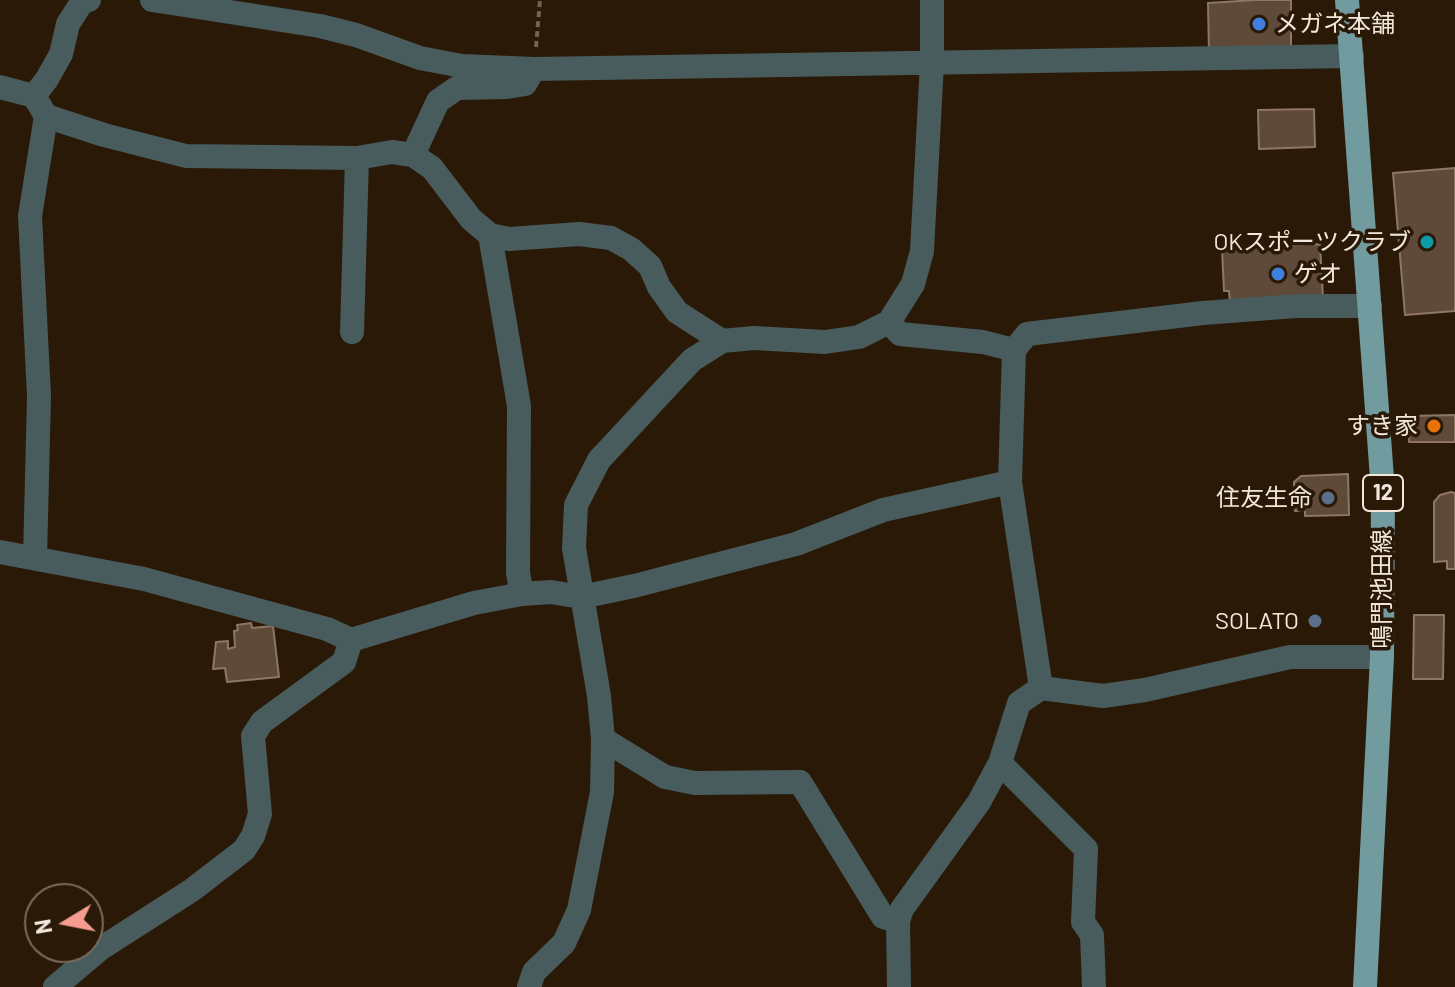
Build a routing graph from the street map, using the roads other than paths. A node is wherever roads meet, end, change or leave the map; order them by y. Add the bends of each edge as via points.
1 (152, 0) edge
2 (932, 0) edge
3 (1347, 0) edge
4 (84, 1) edge
5 (1352, 56) junction
6 (932, 63) junction
7 (534, 69) junction
8 (0, 87) edge
9 (40, 106) junction
10 (413, 155) junction
11 (357, 158) junction
12 (490, 235) junction
13 (1370, 306) junction
14 (889, 322) junction
15 (352, 332) dead end
16 (722, 341) junction
17 (1014, 350) junction
18 (1010, 482) junction
19 (0, 552) edge
20 (35, 558) junction
21 (522, 594) junction
22 (581, 597) junction
23 (351, 640) junction
24 (1382, 657) junction
25 (1041, 688) junction
26 (603, 739) junction
27 (1000, 763) junction
28 (898, 921) junction
29 (55, 987) edge
30 (529, 987) edge
31 (899, 987) edge
32 (1094, 987) edge
33 (1365, 987) edge

1 - 7 street via 320,26 462,66
2 - 6 street
3 - 5 main road, 鳴門池田線 / 12
4 - 9 street via 68,24
5 - 6 street
5 - 13 main road, 鳴門池田線 / 12
6 - 7 street
6 - 14 street via 922,251 913,284
7 - 10 street via 525,84 457,88 438,101
8 - 9 street
9 - 11 street via 104,135 186,156
9 - 20 street via 30,216 39,396
10 - 11 street via 392,152
10 - 12 street via 432,168
11 - 15 street
12 - 16 street via 611,238 650,266 677,312
12 - 21 street via 519,406
13 - 17 street via 1203,313 1027,334
13 - 24 main road, 鳴門池田線 / 12 via 1383,492
14 - 16 street via 859,337 825,342
14 - 17 street via 900,334
16 - 22 street via 692,360 599,460 576,505 574,548
17 - 18 street
18 - 22 street via 883,510 796,544
18 - 25 street
19 - 20 street
20 - 23 street via 144,579
21 - 22 street
21 - 23 street
22 - 26 street
23 - 29 street via 344,662 262,722 253,736 260,814 244,850 100,949
24 - 25 street via 1290,657 1103,696
24 - 33 main road, 鳴門池田線 / 12
25 - 27 street via 1019,703
26 - 28 street via 665,777 695,783 800,782 883,917
26 - 30 street via 602,792 579,910 564,943 534,972
27 - 28 street
27 - 32 street via 1086,849 1083,922 1092,935
28 - 31 street

